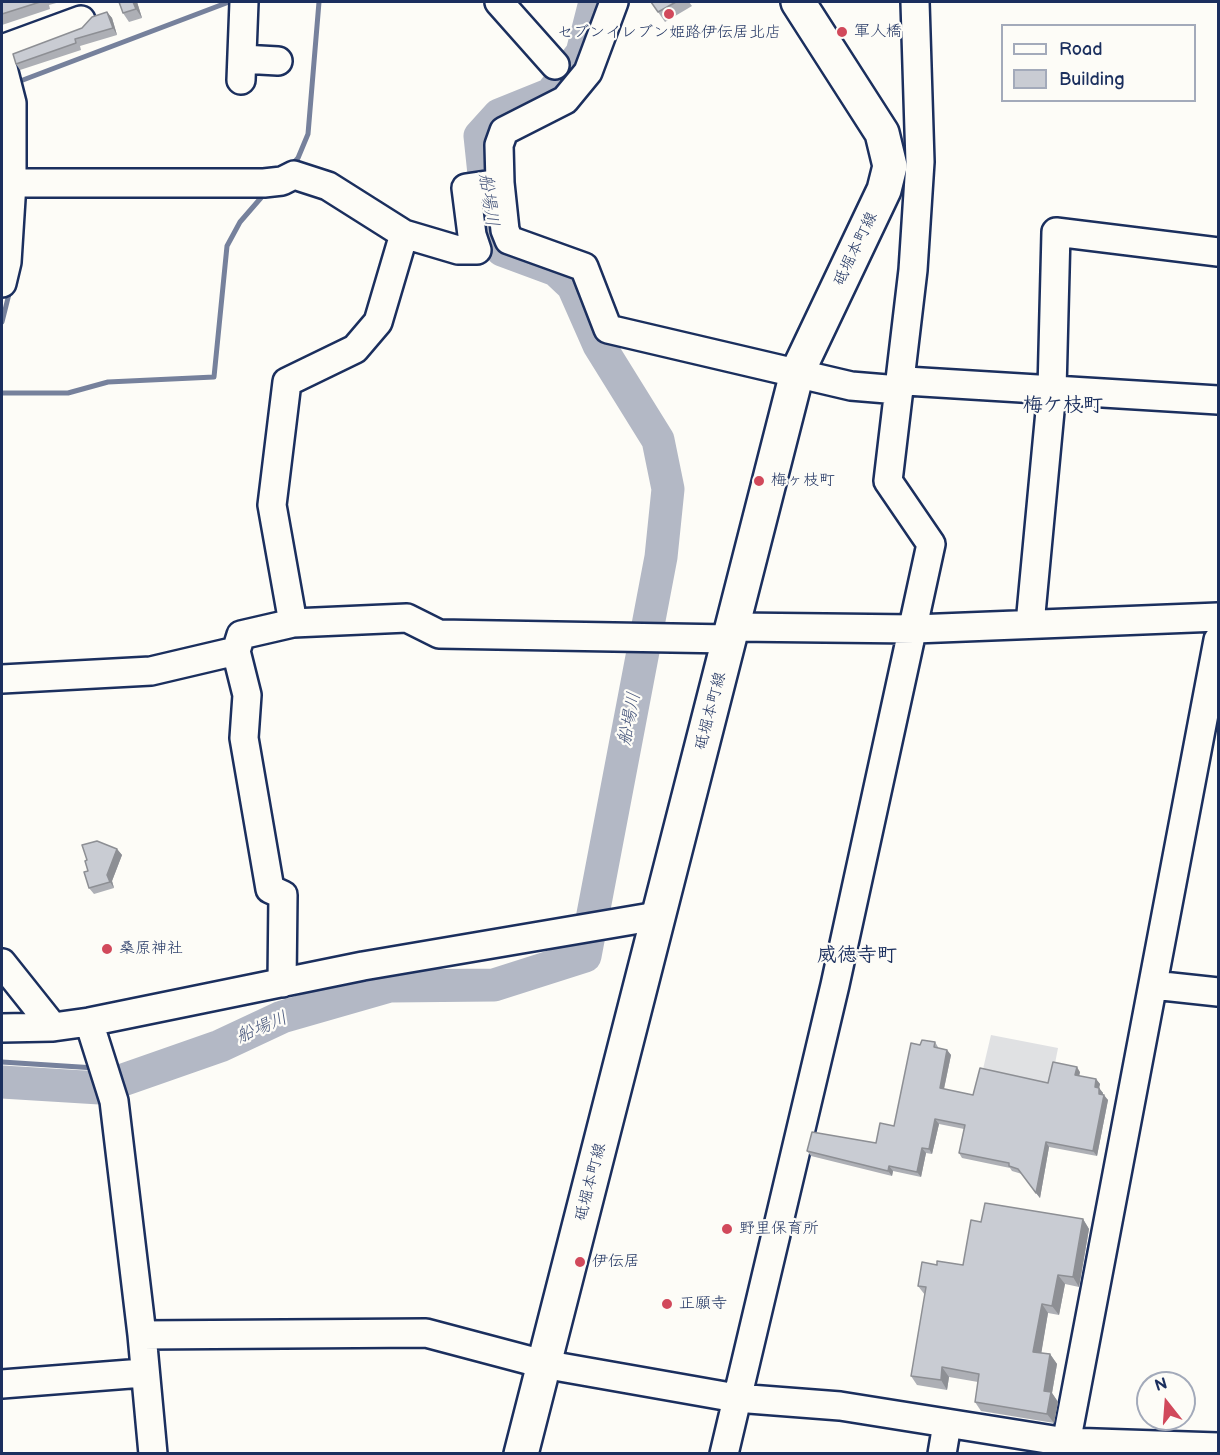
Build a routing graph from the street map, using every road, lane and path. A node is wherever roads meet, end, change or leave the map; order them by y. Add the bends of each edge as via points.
1 (499, 2) edge
2 (614, 2) edge
3 (798, 2) edge
4 (915, 2) edge
5 (244, 3) edge
6 (81, 20) dead end
7 (2, 61) edge
8 (278, 62) dead end
9 (555, 64) dead end
10 (905, 160) junction
11 (12, 183) junction
12 (500, 183) junction
13 (404, 234) junction
14 (1218, 252) edge
15 (2, 284) edge
16 (797, 373) junction
17 (899, 390) junction
18 (1052, 390) junction
19 (1218, 400) edge
20 (1218, 617) edge
21 (293, 622) junction
22 (1030, 624) junction
23 (915, 629) junction
24 (732, 633) junction
25 (1218, 640) edge
26 (236, 651) junction
27 (2, 679) edge
28 (657, 916) junction
29 (2, 963) edge
30 (282, 983) junction
31 (1153, 985) junction
32 (1218, 992) edge
33 (89, 1022) junction
34 (53, 1027) junction
35 (2, 1028) edge
36 (142, 1335) junction
37 (543, 1364) junction
38 (143, 1373) junction
39 (2, 1384) edge
40 (736, 1398) junction
41 (947, 1424) junction
42 (1218, 1447) edge
43 (1065, 1448) edge
44 (153, 1454) edge
45 (521, 1454) edge
46 (724, 1454) edge
47 (942, 1454) edge

1 - 9 street
2 - 12 street via 588,72 565,100 504,131 499,145
3 - 10 main road, 砥堀本町線 via 882,133
4 - 10 street
5 - 8 street via 242,69
6 - 7 street
7 - 11 street via 12,103
10 - 16 main road, 砥堀本町線 via 890,166 884,190
10 - 17 street via 913,270
11 - 13 street via 264,183 294,175 328,186
11 - 15 street via 8,262
12 - 13 street via 466,188 471,236 477,250 458,250
12 - 16 street via 509,240 584,267 608,329
13 - 21 street via 378,322 356,349 287,382 272,505
14 - 18 street via 1056,232
16 - 17 street via 851,386
16 - 24 main road, 砥堀本町線
17 - 18 street via 906,381
17 - 23 street via 888,481 931,544
18 - 19 street
18 - 22 street
20 - 22 street
21 - 24 street via 407,618 439,634
21 - 26 street via 241,635
22 - 23 street
23 - 24 street
23 - 40 street via 835,986
24 - 28 main road, 砥堀本町線
25 - 31 street
26 - 27 street via 151,671
26 - 30 street via 247,695 244,738 270,889 283,895
28 - 30 street
28 - 37 main road, 砥堀本町線
29 - 34 street
30 - 33 street
31 - 32 street
31 - 43 street
33 - 34 street
33 - 36 street via 114,1101
34 - 35 street
36 - 37 street via 426,1333
36 - 38 street
37 - 40 street
37 - 45 main road, 砥堀本町線
38 - 39 street
38 - 44 street
40 - 41 street via 840,1406
40 - 46 street
41 - 43 street
41 - 47 street
42 - 43 street

